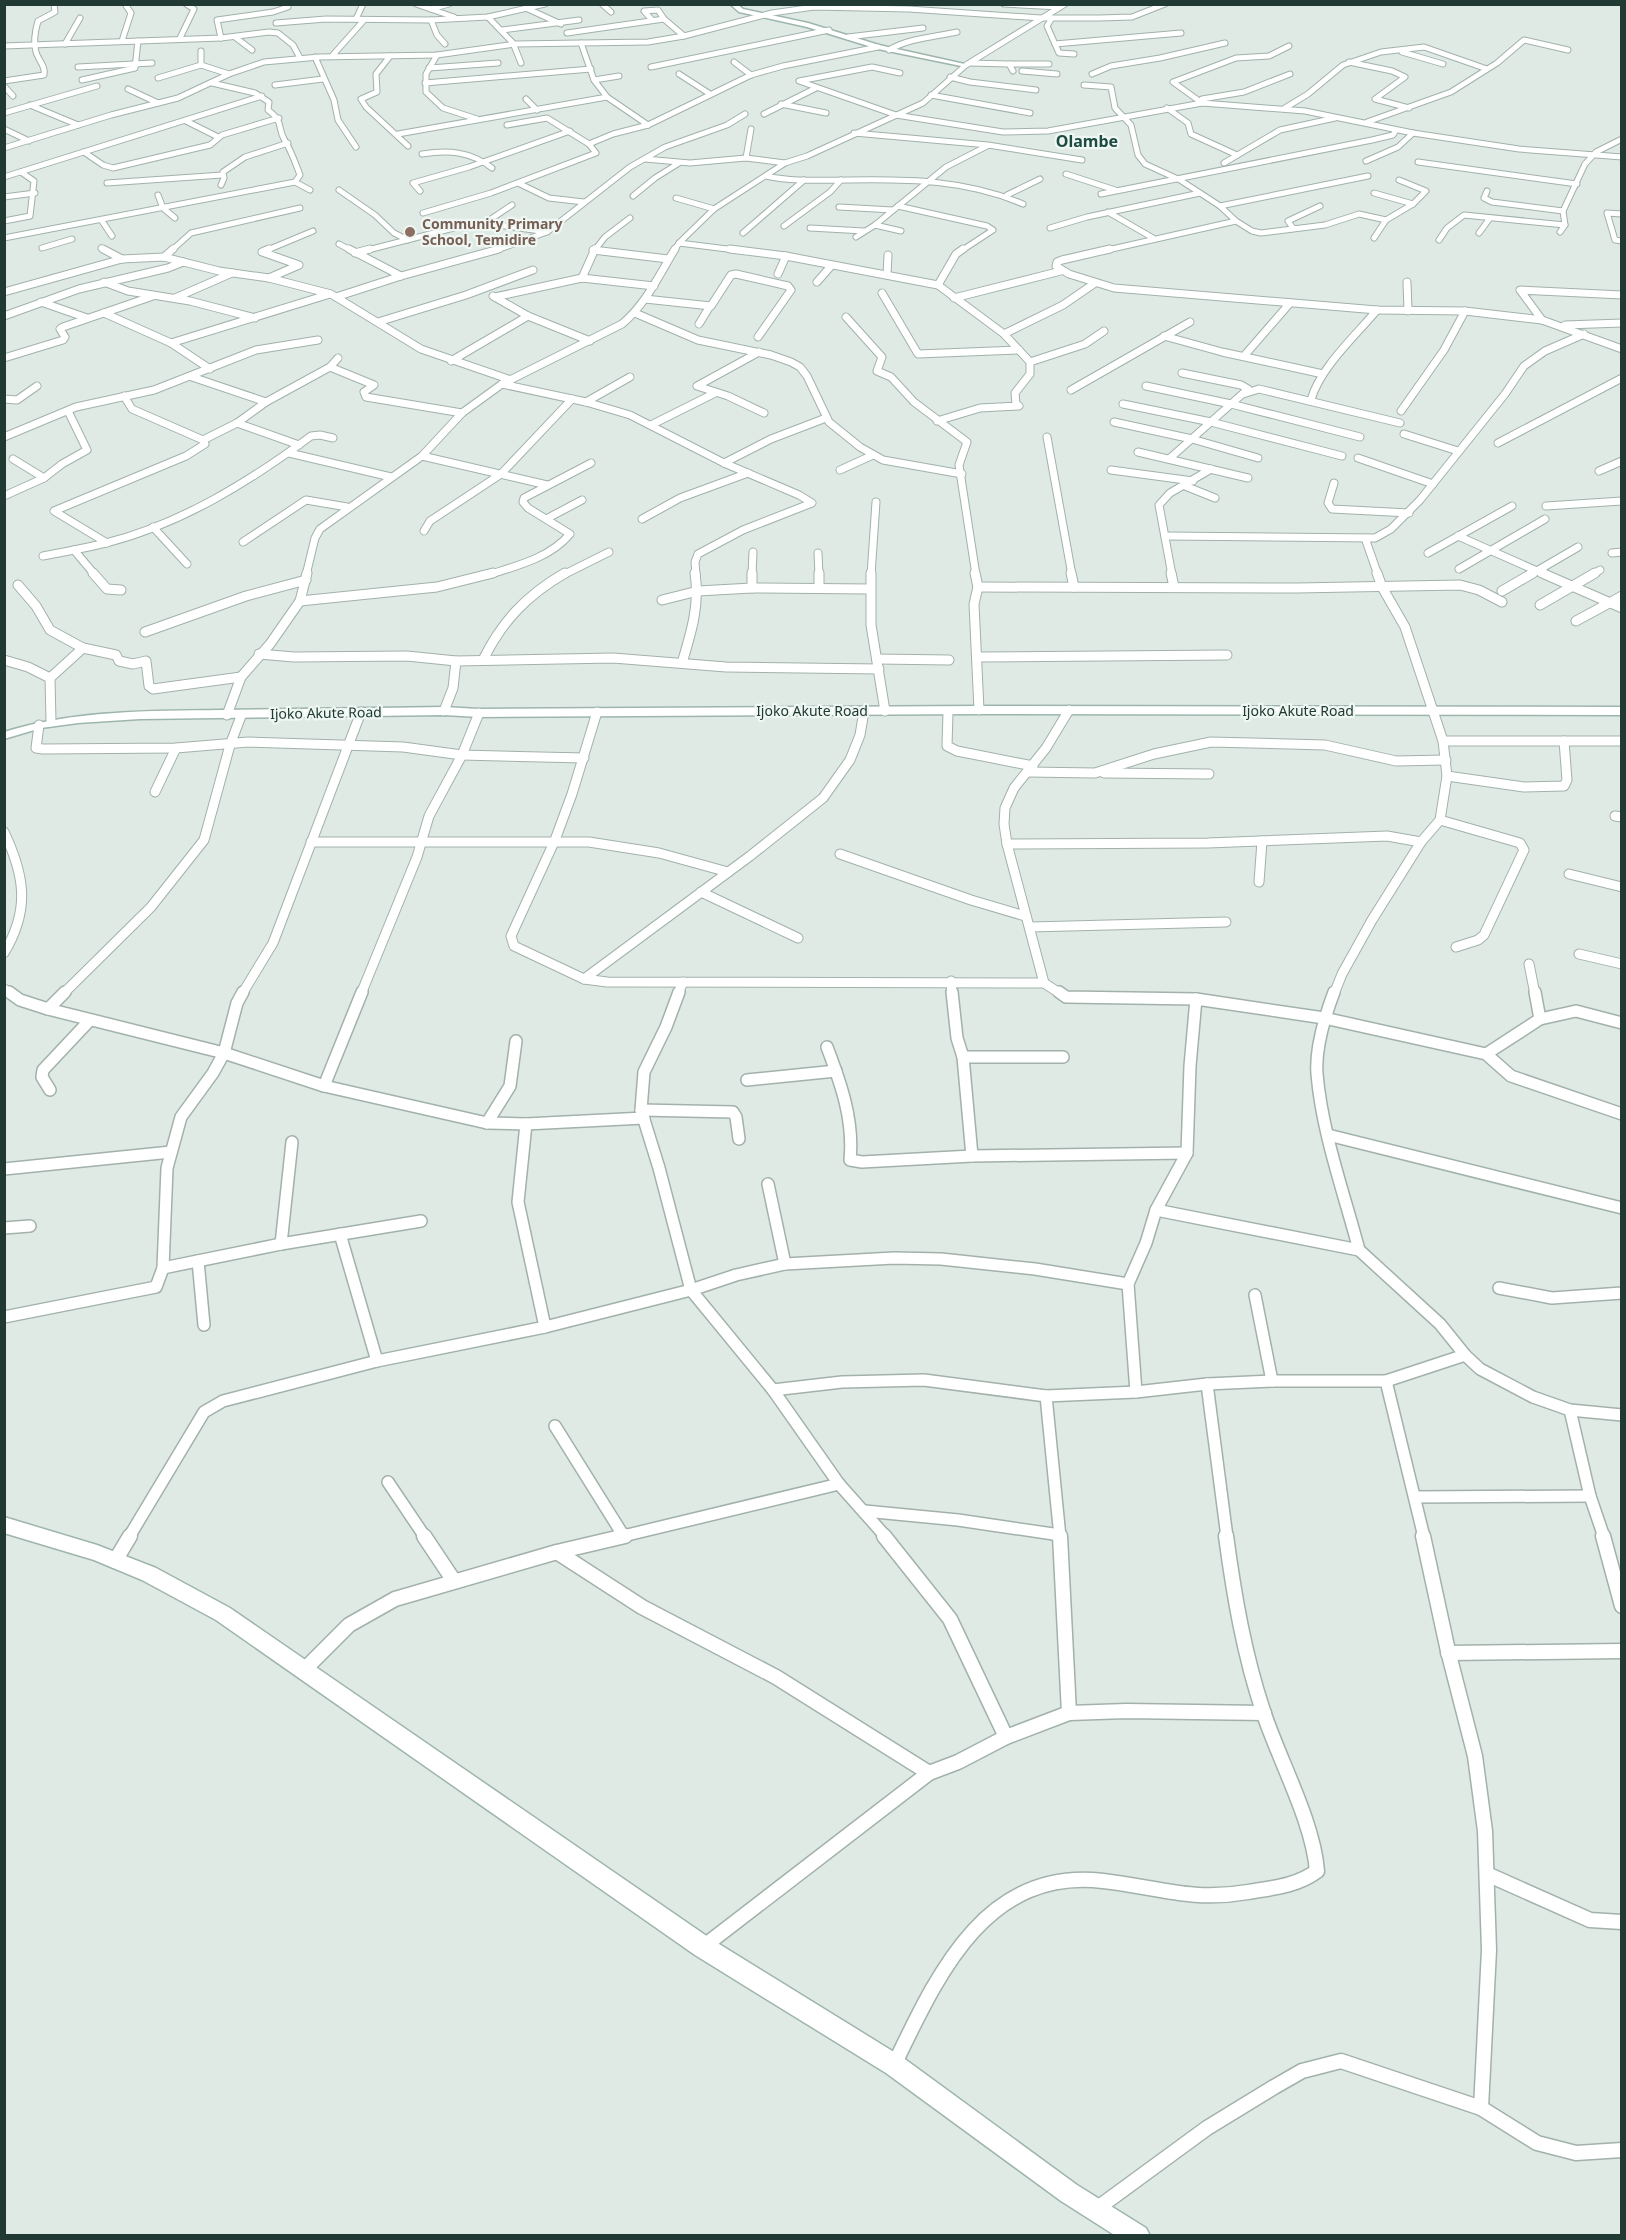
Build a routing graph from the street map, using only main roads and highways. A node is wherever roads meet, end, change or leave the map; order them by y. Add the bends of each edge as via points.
1 (733, 4) edge
2 (968, 64) road end
3 (1622, 711) edge
4 (4, 736) edge
5 (4, 1525) edge
6 (1138, 2235) edge

1 - 2 main road via 741,11 829,30 889,50
3 - 4 main road, Ijoko Akute Road via 444,711 140,715 45,723
5 - 6 main road via 149,1574 223,1614 704,1947 894,2065 1095,2210

